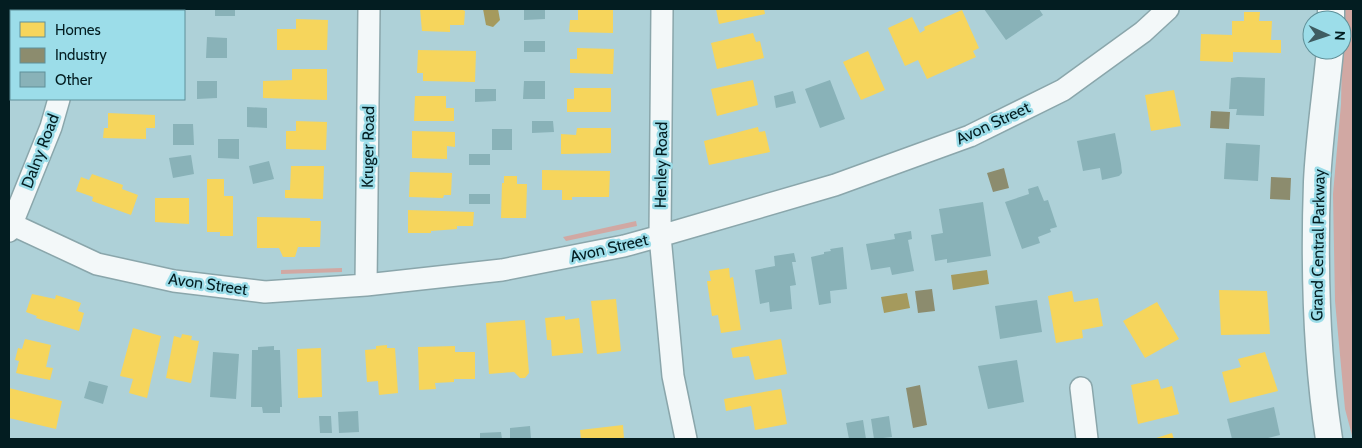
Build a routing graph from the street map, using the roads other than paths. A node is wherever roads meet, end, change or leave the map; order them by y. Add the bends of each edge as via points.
1 (369, 9) edge
2 (662, 9) edge
3 (1168, 9) edge
4 (1329, 60) edge
5 (59, 100) edge
6 (10, 226) edge
7 (660, 236) junction
8 (366, 285) junction
9 (1080, 388) dead end
10 (686, 439) edge
11 (1087, 439) edge
12 (1329, 439) edge

1 - 8 street, Kruger Road
2 - 7 street, Henley Road
3 - 7 street, Avon Street via 1143,32 1063,90 970,136 835,185
4 - 12 main road, Grand Central Parkway via 1317,181 1317,291 1322,394
5 - 6 street, Dalny Road via 51,127
6 - 8 street, Avon Street via 97,264 174,280 266,292
7 - 8 street, Avon Street via 502,270
7 - 10 street, Henley Road via 673,376
9 - 11 street

